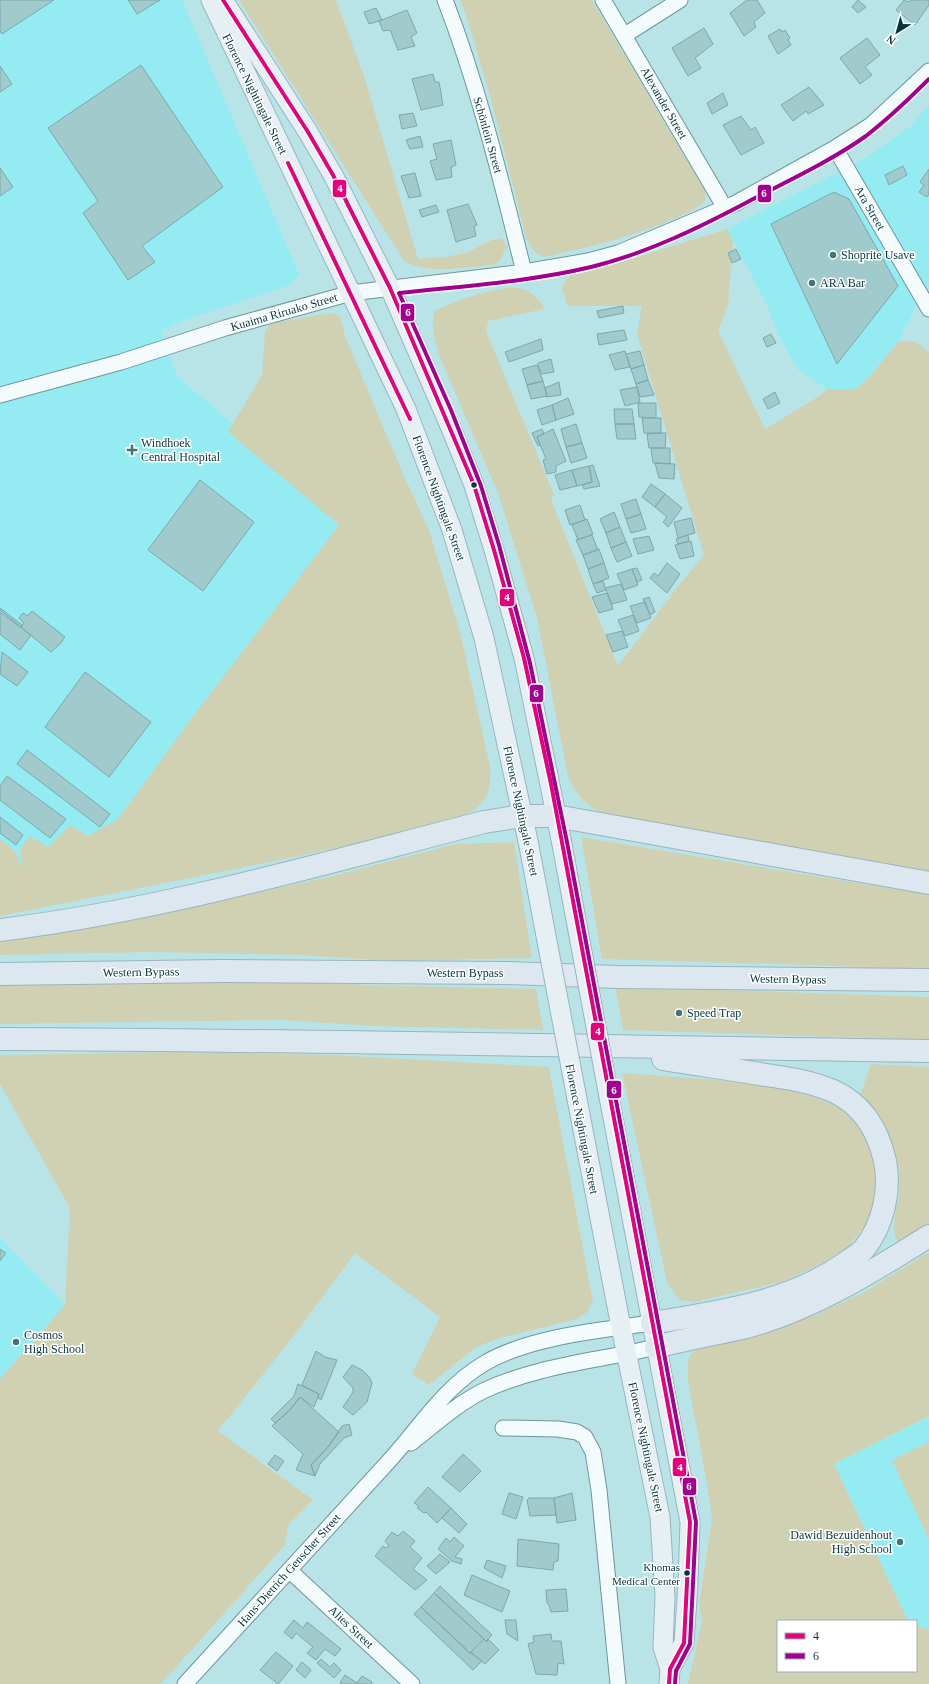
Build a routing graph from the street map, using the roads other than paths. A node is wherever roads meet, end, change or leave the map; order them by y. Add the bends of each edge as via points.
1 (211, 0) edge
2 (223, 0) edge
3 (445, 0) edge
4 (603, 0) edge
5 (680, 0) edge
6 (624, 34) junction
7 (929, 71) edge
8 (834, 148) junction
9 (725, 208) junction
10 (524, 272) junction
11 (390, 288) junction
12 (351, 293) junction
13 (929, 309) edge
14 (0, 395) edge
15 (522, 816) junction
16 (556, 816) junction
17 (929, 884) edge
18 (0, 930) edge
19 (0, 974) edge
20 (929, 980) edge
21 (0, 1039) edge
22 (581, 1047) junction
23 (929, 1051) edge
24 (929, 1236) edge
25 (652, 1323) junction
26 (621, 1327) junction
27 (656, 1347) junction
28 (626, 1354) junction
29 (503, 1428) dead end
30 (393, 1457) junction
31 (289, 1570) junction
32 (669, 1676) edge
33 (185, 1684) edge
34 (412, 1684) edge
35 (618, 1684) edge

1 - 12 main road, Florence Nightingale Street
2 - 11 main road, Florence Nightingale Street via 333,175
3 - 10 street, Schönlein Street via 484,118
4 - 6 street, Alexander Street
5 - 6 street
6 - 9 street, Alexander Street
7 - 8 street, Kuaima Riruako Street via 871,125
8 - 9 street, Kuaima Riruako Street
8 - 13 street, Ara Street
9 - 10 street, Kuaima Riruako Street via 618,253
10 - 11 street, Kuaima Riruako Street
11 - 12 street, Kuaima Riruako Street
11 - 16 main road, Florence Nightingale Street via 474,485 524,658
12 - 14 street, Kuaima Riruako Street via 225,328 121,362
12 - 15 main road, Florence Nightingale Street via 406,409 452,530 484,638
15 - 16 highway
15 - 18 highway via 484,822 200,894 119,911
15 - 26 main road, Florence Nightingale Street, bridge
16 - 17 highway
16 - 25 main road, Florence Nightingale Street, bridge
19 - 20 highway, Western Bypass via 231,971
21 - 22 highway via 274,1040
22 - 23 highway
22 - 25 highway via 801,1080 834,1092 860,1109 872,1125 881,1144 888,1183 886,1198 878,1226 863,1250 830,1273 783,1295 752,1305
24 - 27 highway via 801,1307 746,1327
25 - 26 street, Hans-Dietrich Genscher Street
25 - 27 main road, Florence Nightingale Street
26 - 28 main road, Florence Nightingale Street
26 - 30 street, Hans-Dietrich Genscher Street via 533,1344 485,1363 450,1390 426,1415
27 - 28 street, Hans-Dietrich Genscher Street
27 - 32 main road, Florence Nightingale Street via 690,1522 684,1643
28 - 30 street, Hans-Dietrich Genscher Street via 534,1372 482,1392 449,1413
28 - 32 main road, Florence Nightingale Street via 660,1517 666,1597 663,1647
29 - 35 street via 577,1432 585,1438 593,1452
30 - 31 street, Hans-Dietrich Genscher Street
31 - 33 street, Hans-Dietrich Genscher Street
31 - 34 street, Alies Street

